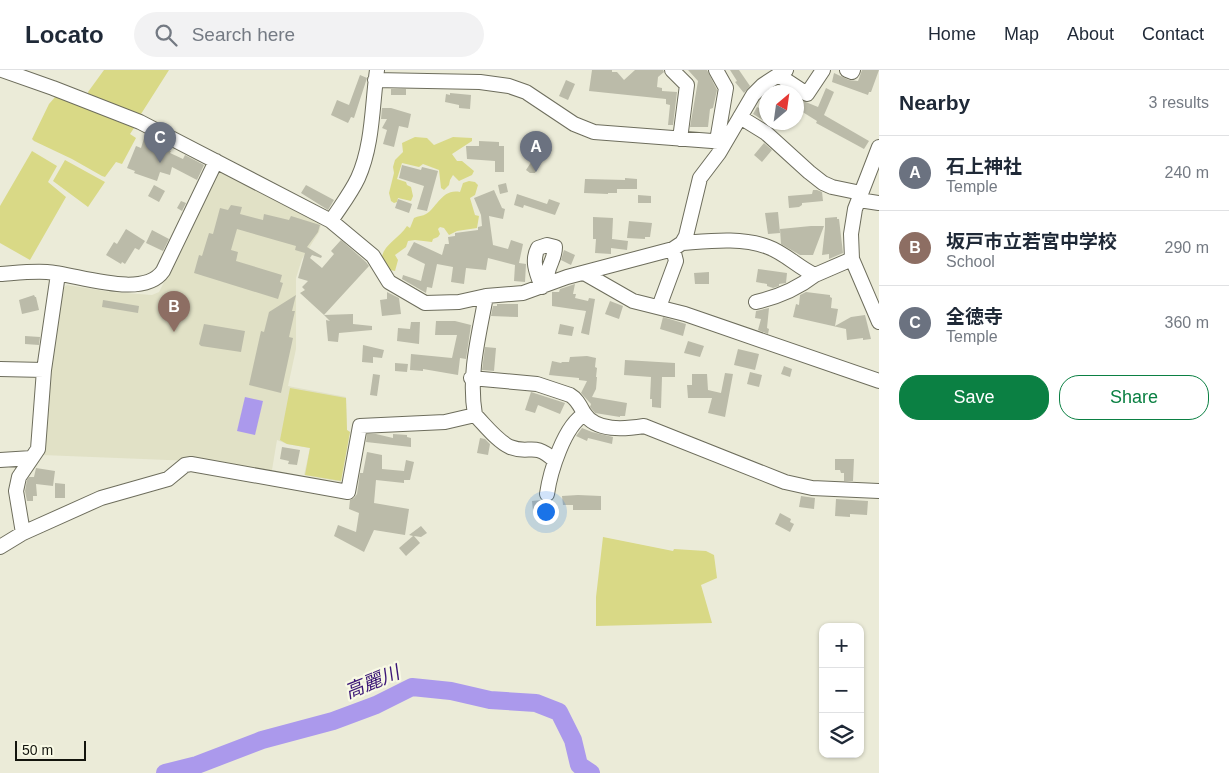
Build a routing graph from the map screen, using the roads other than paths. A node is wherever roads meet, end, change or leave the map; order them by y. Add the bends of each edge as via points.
1 (2, 70) edge
2 (672, 70) edge
3 (716, 70) edge
4 (823, 70) edge
5 (846, 70) edge
6 (853, 70) edge
7 (782, 73) edge
8 (376, 75) edge
9 (481, 76) edge
10 (740, 116) junction
11 (680, 139) junction
12 (721, 142) junction
13 (879, 147) edge
14 (216, 160) junction
15 (860, 196) junction
16 (879, 203) edge
17 (332, 221) junction
18 (678, 246) junction
19 (852, 258) junction
20 (0, 274) edge
21 (58, 274) junction
22 (584, 274) junction
23 (816, 275) junction
24 (486, 296) junction
25 (756, 302) dead end
26 (659, 307) junction
27 (879, 322) edge
28 (0, 368) edge
29 (44, 370) junction
30 (471, 378) junction
31 (879, 381) edge
32 (585, 414) junction
33 (475, 415) junction
34 (32, 458) junction
35 (0, 460) edge
36 (554, 460) junction
37 (879, 491) edge
38 (547, 494) dead end
39 (23, 533) junction
40 (0, 548) edge

1 - 14 street via 140,122
2 - 11 street via 687,85
3 - 12 street via 726,88
4 - 7 street via 807,94
5 - 6 street
7 - 10 street via 753,95
8 - 9 street
8 - 17 street via 363,164
9 - 11 street via 521,90 574,124 594,132
10 - 12 street
10 - 15 street via 766,133 823,183
11 - 12 street
12 - 18 street via 700,178 686,236
13 - 15 street
14 - 17 street
14 - 21 street via 163,271 156,279 140,285
15 - 16 street
15 - 19 street via 852,223
17 - 24 street via 373,256 390,282 425,303 460,302
18 - 22 street
18 - 23 street via 715,241 769,247
18 - 26 street via 676,262
19 - 23 street
19 - 27 street
20 - 21 street
21 - 29 street
22 - 24 street via 523,293
22 - 26 street via 633,301
23 - 25 street via 789,292
24 - 30 street
26 - 31 street
28 - 29 street
29 - 34 street via 38,449
30 - 32 street via 537,384 570,394
30 - 33 street
32 - 36 street via 576,421
32 - 37 street via 600,425 623,429 648,427 785,482 812,488
33 - 36 street via 508,446 541,450
33 - 39 street via 444,422 360,426 348,492 191,464 185,465 168,480 101,498
34 - 35 street
34 - 39 street via 19,477 16,490
36 - 38 street
39 - 40 street

